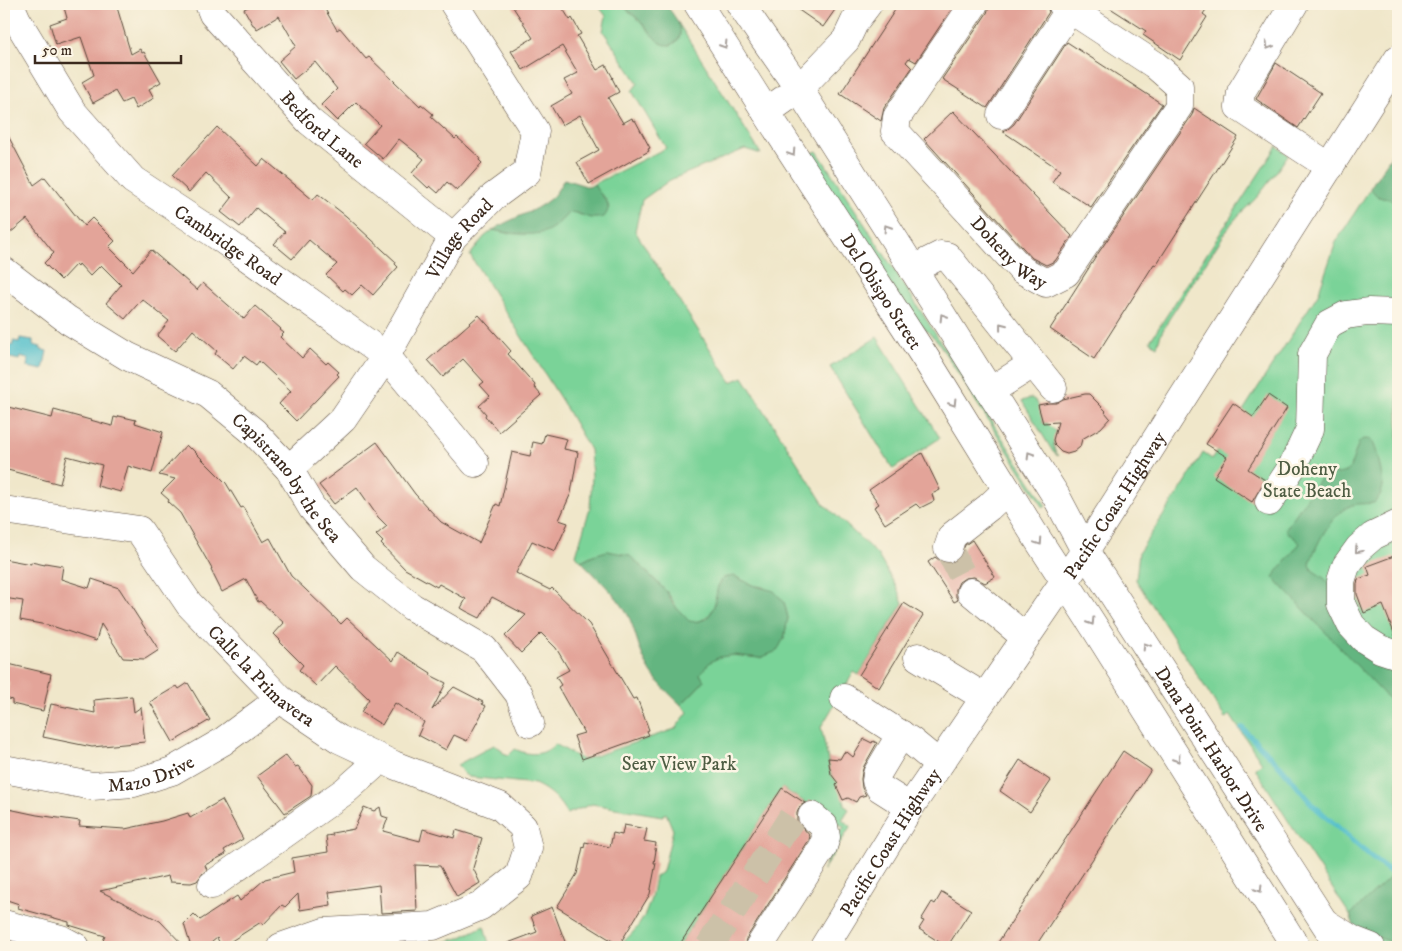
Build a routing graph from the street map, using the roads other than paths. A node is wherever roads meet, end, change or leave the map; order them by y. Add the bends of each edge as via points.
1 (10, 4) edge
2 (208, 4) edge
3 (454, 4) edge
4 (698, 4) edge
5 (740, 4) edge
6 (868, 4) edge
7 (974, 4) edge
8 (1294, 4) edge
9 (1066, 7) edge
10 (1398, 59) edge
11 (799, 89) junction
12 (766, 112) junction
13 (1001, 116) dead end
14 (1330, 167) junction
15 (453, 237) junction
16 (913, 269) junction
17 (4, 271) edge
18 (1398, 313) edge
19 (386, 356) junction
20 (1033, 364) junction
21 (1052, 388) dead end
22 (990, 391) junction
23 (475, 463) dead end
24 (289, 469) junction
25 (1007, 490) junction
26 (1269, 502) dead end
27 (4, 510) edge
28 (1398, 524) edge
29 (948, 548) dead end
30 (1085, 551) junction
31 (1064, 580) junction
32 (971, 592) tunnel mouth
33 (1026, 637) junction
34 (1398, 655) edge
35 (918, 657) dead end
36 (984, 697) junction
37 (844, 698) dead end
38 (280, 699) junction
39 (530, 724) dead end
40 (901, 734) junction
41 (381, 759) junction
42 (939, 764) junction
43 (4, 769) edge
44 (910, 807) junction
45 (812, 816) dead end
46 (212, 885) dead end
47 (1322, 920) junction
48 (4, 924) edge
49 (76, 947) edge
50 (281, 947) edge
51 (759, 947) edge
52 (824, 947) edge
53 (1296, 947) edge
54 (1340, 947) edge
55 (1371, 947) edge

1 - 19 main road, Cambridge Road via 72,111 133,180
2 - 15 main road, Bedford Lane via 309,121
3 - 15 main road, Village Road via 536,130 527,172 494,197
4 -> 12 main road, Del Obispo Street
5 - 11 main road, Del Obispo Street
6 - 11 main road via 846,40
7 - 9 main road, Doheny Way via 897,117 896,131 1022,270 1046,284 1066,273 1179,106 1179,86 1156,65
8 -> 14 main road via 1241,92 1239,107
9 - 13 main road
10 - 14 main road, Pacific Coast Highway
11 - 12 main road
16 -> 11 main road, Del Obispo Street
12 -> 25 main road, Del Obispo Street
14 - 30 main road, Pacific Coast Highway
15 - 19 main road, Village Road
20 -> 16 main road via 947,256 941,255
22 -> 16 main road, Del Obispo Street
17 - 24 main road, Capistrano by the Sea via 68,320 127,356 208,394 254,432
18 - 26 main road via 1346,315 1329,324 1312,354 1310,429 1292,467
19 - 23 main road, Cambridge Road
19 - 24 main road, Village Road via 343,419
20 - 21 main road
20 - 22 main road
30 -> 22 main road, Del Obispo Street via 1056,496
24 - 39 main road, Capistrano by the Sea via 312,508 363,568 412,607 484,649 519,694
25 - 29 main road via 952,536
25 -> 31 main road, Del Obispo Street
27 - 38 main road, Calle la Primavera via 139,530 189,604
28 -> 34 main road via 1373,536 1359,548 1346,566 1341,581 1341,604 1350,625 1364,639
30 - 31 main road, Pacific Coast Highway
47 -> 30 main road, Dana Point Harbor Drive
31 - 33 main road, Pacific Coast Highway
31 -> 53 main road, Dana Point Harbor Drive
32 - 33 main road
33 - 36 main road, Pacific Coast Highway
35 - 36 main road
36 - 42 main road, Pacific Coast Highway
37 - 40 main road
38 - 41 main road, Calle la Primavera via 339,739
38 - 43 main road, Mazo Drive via 222,742 172,771 134,783 92,786
40 - 42 main road
40 - 44 main road via 876,781 880,788
41 - 46 main road via 345,791
41 - 50 main road, Calle la Primavera via 500,806 523,827 528,848 519,876 481,906 433,926 324,932
42 - 44 main road, Pacific Coast Highway
44 - 52 main road, Pacific Coast Highway
45 - 51 main road via 824,826 825,843
47 - 54 main road, Dana Point Harbor Drive
47 - 55 main road via 1353,940
48 - 49 main road via 61,939

